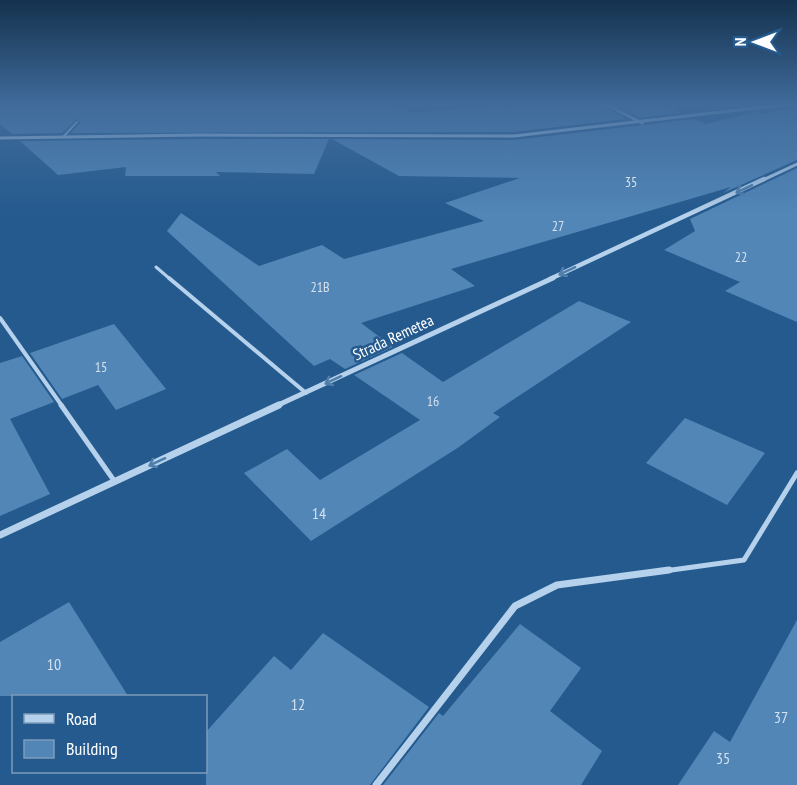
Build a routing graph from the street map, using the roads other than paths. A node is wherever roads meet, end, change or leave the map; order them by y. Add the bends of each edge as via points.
1 (797, 164) edge
2 (156, 267) dead end
3 (0, 318) edge
4 (306, 393) junction
5 (797, 473) edge
6 (115, 482) junction
7 (0, 536) edge
8 (376, 785) edge

1 -> 4 street, Strada Remetea
2 - 4 lane
3 - 6 lane
4 -> 6 street, Strada Remetea
5 - 8 lane via 744,560 557,585 515,606
6 - 7 street, Strada Remetea

